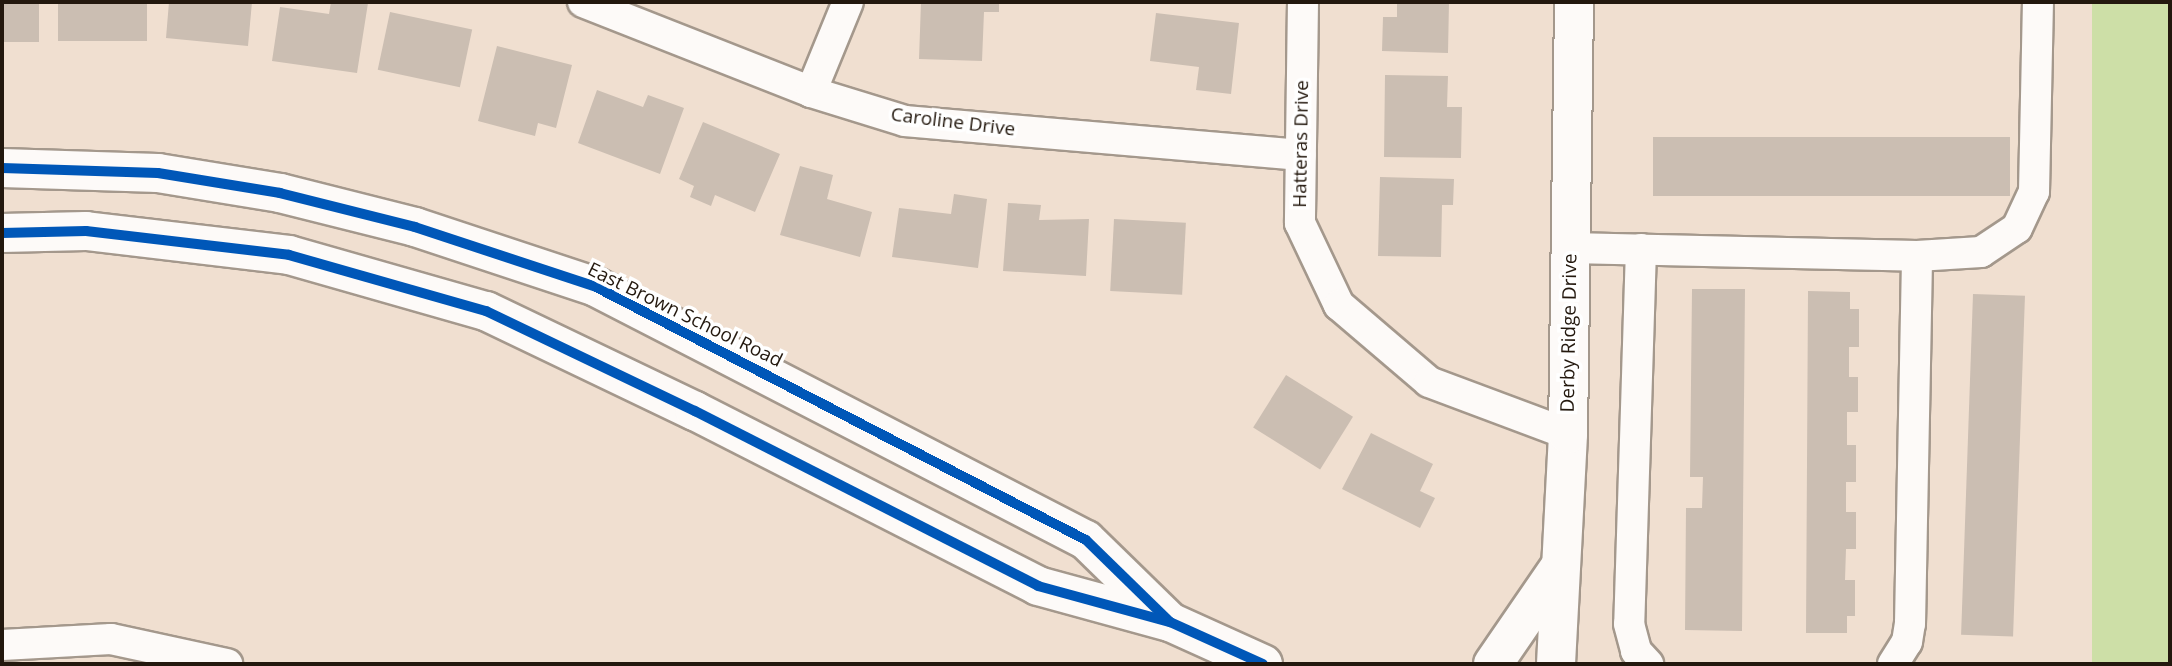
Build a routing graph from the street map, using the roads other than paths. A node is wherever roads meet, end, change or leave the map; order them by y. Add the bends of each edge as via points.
1 (583, 2) edge
2 (848, 2) edge
3 (1303, 2) edge
4 (1574, 2) edge
5 (2038, 2) edge
6 (811, 92) junction
7 (1301, 155) junction
8 (2, 168) edge
9 (2, 233) edge
10 (1570, 248) junction
11 (1641, 249) junction
12 (1917, 256) junction
13 (1568, 434) junction
14 (1562, 563) junction
15 (1170, 622) junction
16 (2, 645) edge
17 (1565, 656) edge
18 (227, 664) edge
19 (1263, 664) edge
20 (1493, 664) edge
21 (1648, 664) edge
22 (1893, 664) edge

1 - 6 street, Caroline Drive
2 - 6 street
3 - 7 street, Hatteras Drive
4 - 10 main road, Derby Ridge Drive
5 - 12 street via 2034,192 2017,228 1981,252
6 - 7 street, Caroline Drive via 905,121
7 - 13 street, Hatteras Drive via 1300,223 1339,305 1429,382
8 - 15 main road, East Brown School Road via 158,173 280,193 415,227 596,287 1086,540
9 - 15 main road, East Brown School Road via 86,231 289,255 486,311 695,411 1038,586
10 - 11 street
10 - 13 main road, Derby Ridge Drive
11 - 12 street
11 - 21 street via 1629,624 1636,651
12 - 22 street via 1910,624 1907,642
13 - 14 main road, Derby Ridge Drive
14 - 17 main road, Derby Ridge Drive
14 - 20 main road
15 - 19 main road, East Brown School Road
16 - 18 street via 111,639

